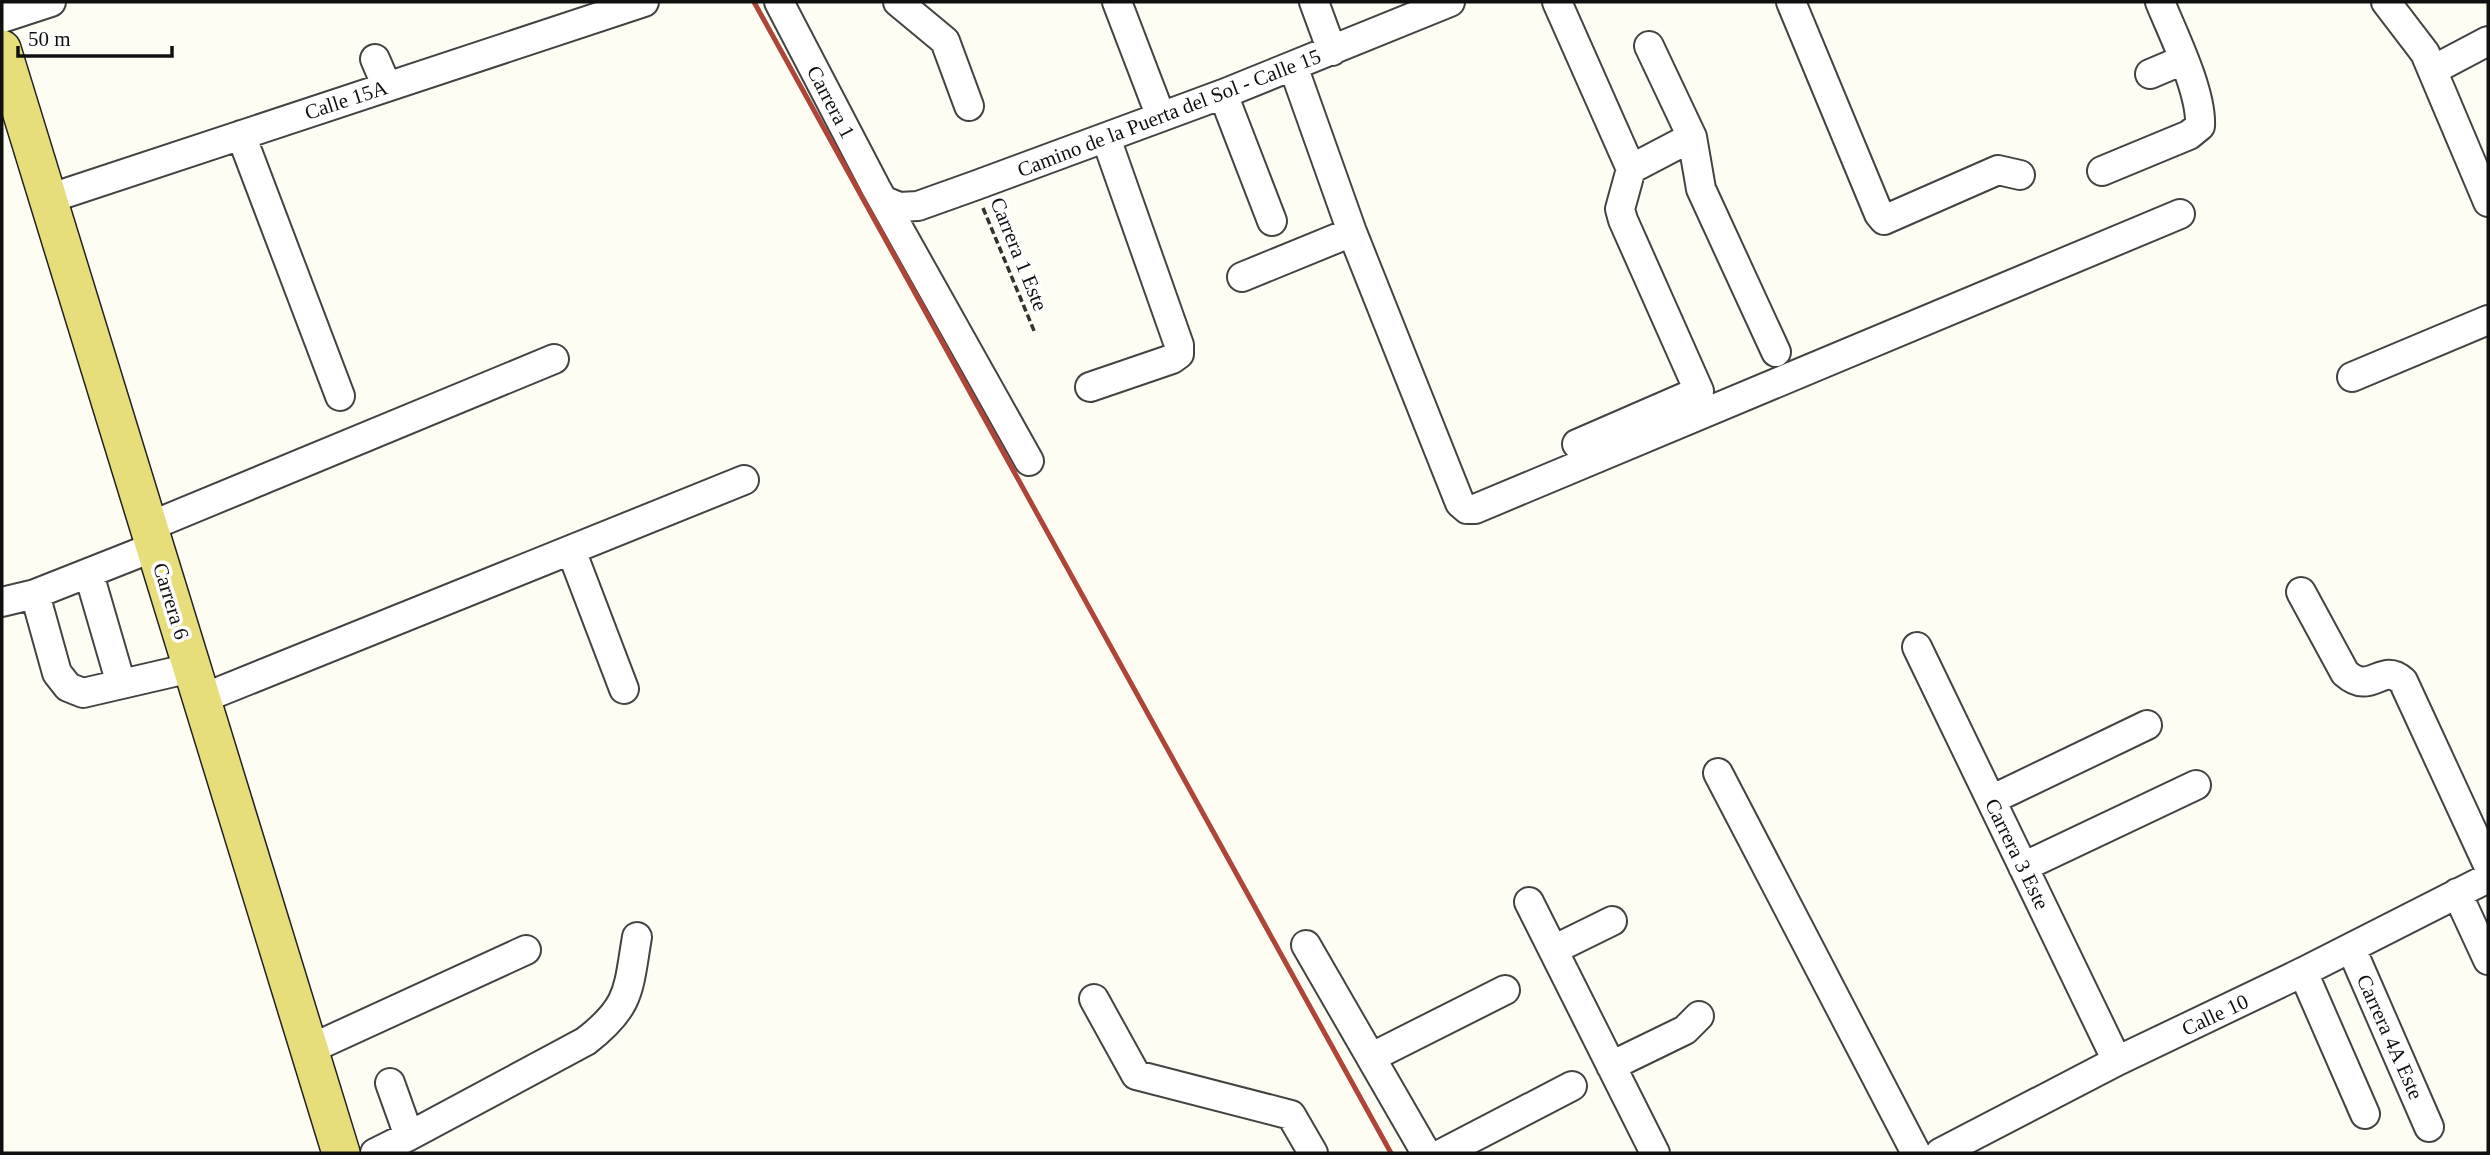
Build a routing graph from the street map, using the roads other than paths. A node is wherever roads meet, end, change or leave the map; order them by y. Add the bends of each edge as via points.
1 (51, 2) edge
2 (644, 2) edge
3 (779, 2) edge
4 (898, 2) edge
5 (1117, 2) edge
6 (1314, 2) edge
7 (1447, 2) edge
8 (1558, 2) edge
9 (1791, 2) edge
10 (2160, 2) edge
11 (2386, 2) edge
12 (2, 18) edge
13 (2488, 41) edge
14 (1649, 46) dead end
15 (2, 49) edge
16 (1332, 51) junction
17 (2488, 57) edge
18 (375, 59) dead end
19 (2183, 60) junction
20 (1293, 66) junction
21 (2150, 74) dead end
22 (2436, 77) junction
23 (387, 87) junction
24 (1223, 94) junction
25 (969, 106) dead end
26 (1161, 117) junction
27 (241, 135) junction
28 (1692, 137) junction
29 (1106, 138) junction
30 (1631, 169) junction
31 (2102, 171) dead end
32 (2020, 175) dead end
33 (48, 199) junction
34 (885, 201) junction
35 (2488, 202) edge
36 (2180, 214) dead end
37 (1272, 221) dead end
38 (1352, 232) junction
39 (1242, 277) dead end
40 (2488, 320) edge
41 (1776, 352) dead end
42 (554, 359) dead end
43 (2352, 377) dead end
44 (1090, 387) dead end
45 (341, 396) dead end
46 (1577, 444) dead end
47 (1029, 461) dead end
48 (744, 480) dead end
49 (151, 537) junction
50 (571, 550) junction
51 (89, 575) junction
52 (2301, 592) dead end
53 (35, 594) junction
54 (2, 602) edge
55 (1917, 647) dead end
56 (196, 683) junction
57 (121, 684) junction
58 (624, 689) dead end
59 (2147, 725) dead end
60 (1718, 774) dead end
61 (2196, 785) dead end
62 (1990, 800) junction
63 (2488, 865) edge
64 (2023, 867) junction
65 (2488, 878) edge
66 (2457, 894) junction
67 (1529, 902) dead end
68 (1612, 921) dead end
69 (638, 937) dead end
70 (1306, 946) dead end
71 (2351, 948) junction
72 (526, 950) dead end
73 (1553, 950) junction
74 (2488, 960) edge
75 (2303, 972) junction
76 (1505, 990) dead end
77 (1094, 999) dead end
78 (1699, 1016) dead end
79 (308, 1049) junction
80 (1372, 1057) junction
81 (2117, 1061) junction
82 (1611, 1066) junction
83 (390, 1083) dead end
84 (1572, 1086) dead end
85 (2365, 1114) dead end
86 (2429, 1127) dead end
87 (409, 1136) junction
88 (341, 1153) edge
89 (375, 1153) edge
90 (1313, 1153) edge
91 (1426, 1153) edge
92 (1443, 1153) edge
93 (1655, 1153) edge
94 (1916, 1153) edge
95 (1941, 1153) edge

1 - 12 street
2 - 23 street, Calle 15A
3 - 34 street, Carrera 1
4 - 25 street via 945,41
5 - 26 street
6 - 16 street
7 - 16 street, Camino de la Puerta del Sol - Calle 15
8 - 30 street
9 - 32 street via 1884,220 1998,170
10 - 19 street
11 - 22 street via 2425,53
13 - 22 street
14 - 28 street
15 - 33 main road, Carrera 6
16 - 20 street, Camino de la Puerta del Sol - Calle 15
17 - 22 street
18 - 23 street
19 - 21 street
19 - 31 street via 2200,126 2189,135
20 - 24 street, Camino de la Puerta del Sol - Calle 15
20 - 38 street
22 - 35 street
23 - 27 street, Calle 15A
24 - 26 street, Camino de la Puerta del Sol - Calle 15
24 - 37 street
26 - 29 street, Camino de la Puerta del Sol - Calle 15
27 - 33 street, Calle 15A
27 - 45 street
28 - 30 street
28 - 41 street via 1701,189
29 - 34 street, Camino de la Puerta del Sol - Calle 15 via 918,206 899,207
29 - 44 street via 1179,354
30 - 46 street via 1620,209 1623,220 1699,391
33 - 49 main road, Carrera 6
34 - 47 street, Carrera 1
36 - 38 street via 1475,509 1460,503
38 - 39 street
40 - 43 street
42 - 49 street
48 - 50 street
49 - 51 street
49 - 56 main road, Carrera 6
50 - 56 street
50 - 58 street
51 - 53 street
51 - 57 street
52 - 63 street via 2354,682 2365,683 2387,674 2403,681
53 - 54 street
53 - 57 street via 57,673 68,687 83,693
55 - 62 street, Carrera 3 Este
56 - 57 street
56 - 79 main road, Carrera 6
59 - 62 street
60 - 94 street
61 - 64 street
62 - 64 street, Carrera 3 Este
64 - 81 street, Carrera 3 Este
65 - 66 street, Calle 10
66 - 71 street, Calle 10
66 - 74 street
67 - 73 street
68 - 73 street
69 - 87 street via 627,996 610,1022 586,1041
70 - 80 street
71 - 75 street, Calle 10
71 - 86 street, Carrera 4A Este
72 - 79 street
73 - 82 street
75 - 81 street, Calle 10
75 - 85 street
76 - 80 street
77 - 90 street via 1136,1075 1291,1115
78 - 82 street via 1685,1030
79 - 88 main road, Carrera 6
80 - 91 street
81 - 95 street, Calle 10
82 - 93 street
83 - 87 street
84 - 92 street
87 - 89 street

